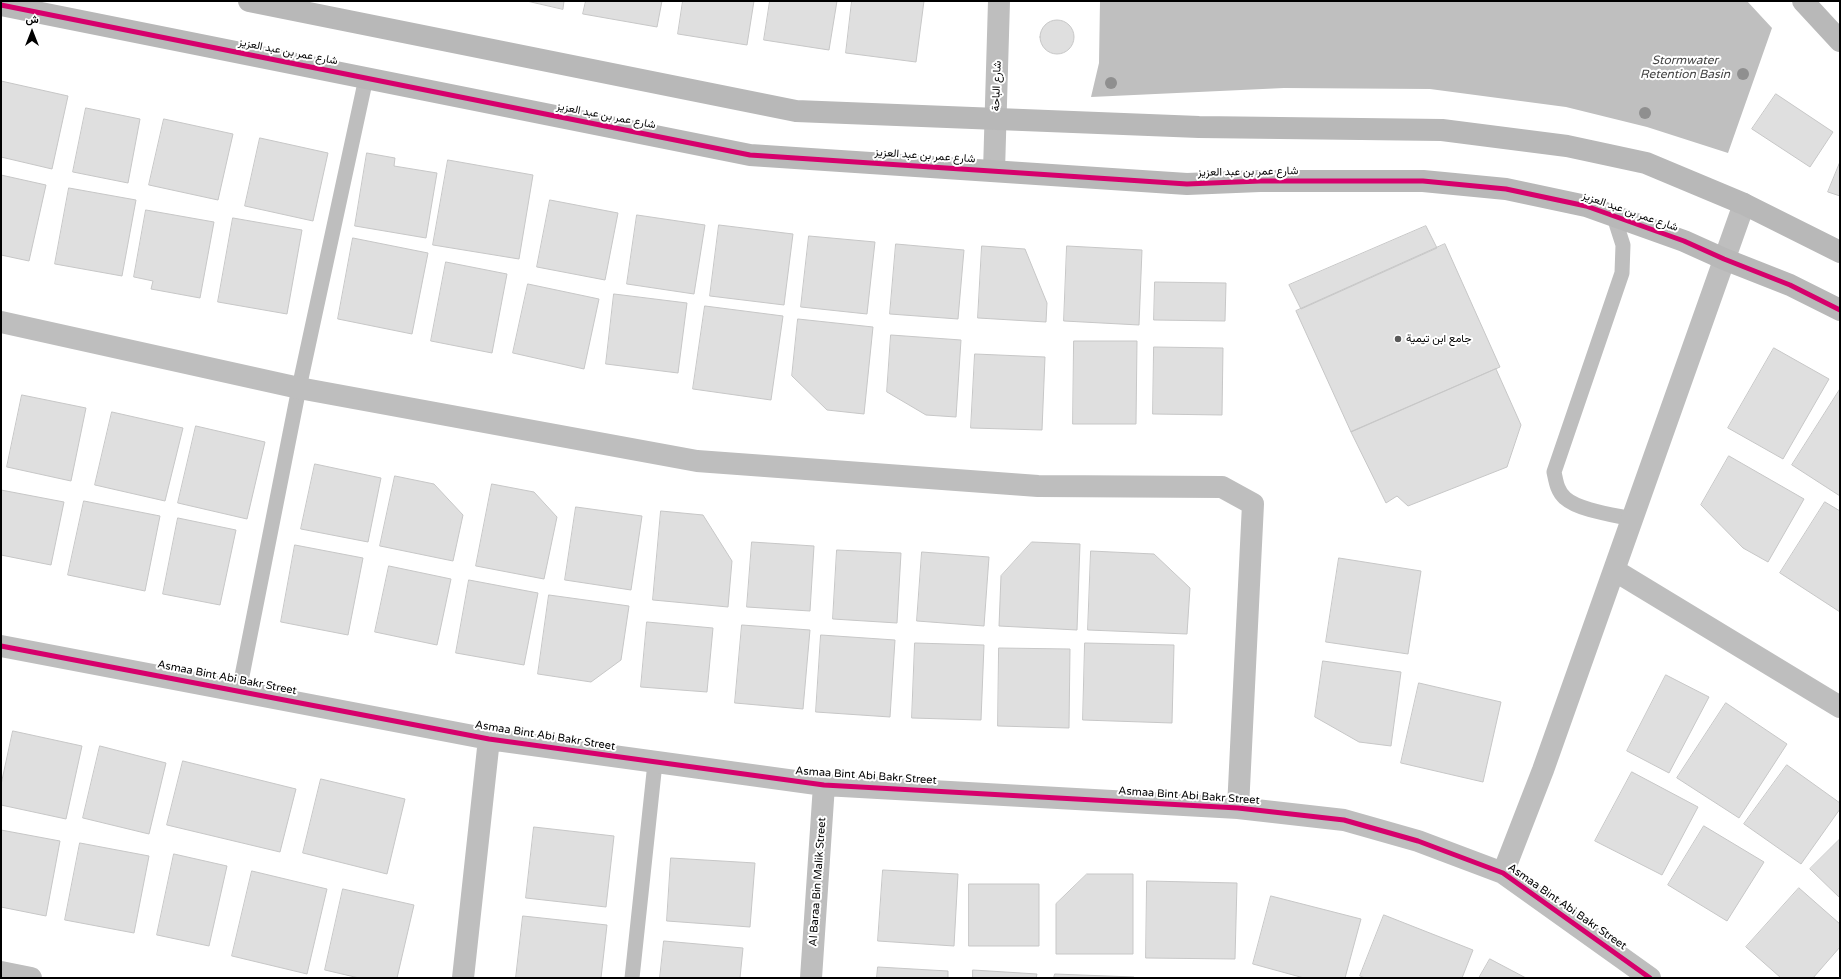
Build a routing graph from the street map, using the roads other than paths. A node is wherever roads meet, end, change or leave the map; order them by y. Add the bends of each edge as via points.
1 (249, 1) edge
2 (999, 1) edge
3 (1803, 1) edge
4 (1, 5) edge
5 (1840, 41) edge
6 (366, 78) junction
7 (996, 119) junction
8 (994, 171) junction
9 (1744, 204) junction
10 (1614, 217) junction
11 (1840, 252) edge
12 (1724, 259) junction
13 (1840, 310) edge
14 (1, 322) edge
15 (299, 388) junction
16 (1632, 519) junction
17 (1614, 570) junction
18 (1, 646) edge
19 (239, 691) junction
20 (1840, 707) edge
21 (489, 739) junction
22 (655, 763) junction
23 (824, 785) junction
24 (1238, 808) junction
25 (1503, 873) junction
26 (1, 972) edge
27 (31, 978) edge
28 (463, 978) edge
29 (632, 978) edge
30 (811, 978) edge
31 (1650, 978) edge

1 - 7 street via 796,111
2 - 7 street, شارع الباحة
3 - 5 street
4 - 6 street, شارع عمر بن عبد العزيز
6 - 8 street, شارع عمر بن عبد العزيز via 750,155
6 - 15 lane
7 - 8 street, شارع الباحة
7 - 9 street via 1442,130 1567,146 1646,163
8 - 10 street, شارع عمر بن عبد العزيز via 1187,184 1260,181 1422,181 1506,189 1586,206
9 - 11 street
9 - 12 street
10 - 12 street, شارع عمر بن عبد العزيز via 1684,240
10 - 16 lane via 1623,245 1622,273 1554,472 1558,488 1565,498 1587,508
12 - 13 street, شارع عمر بن عبد العزيز via 1790,284
12 - 16 street
14 - 15 street
15 - 19 lane
15 - 24 street via 697,461 1038,486 1222,488 1253,504
16 - 17 street
17 - 20 street
17 - 25 street via 1543,770
18 - 19 street, Asmaa Bint Abi Bakr Street
19 - 21 street, Asmaa Bint Abi Bakr Street
21 - 22 street, Asmaa Bint Abi Bakr Street
21 - 28 street
22 - 23 street, Asmaa Bint Abi Bakr Street
22 - 29 lane
23 - 24 street, Asmaa Bint Abi Bakr Street
23 - 30 street, Al Baraa Bin Malik Street
24 - 25 street, Asmaa Bint Abi Bakr Street via 1344,820 1418,841
25 - 31 street, Asmaa Bint Abi Bakr Street
26 - 27 street

